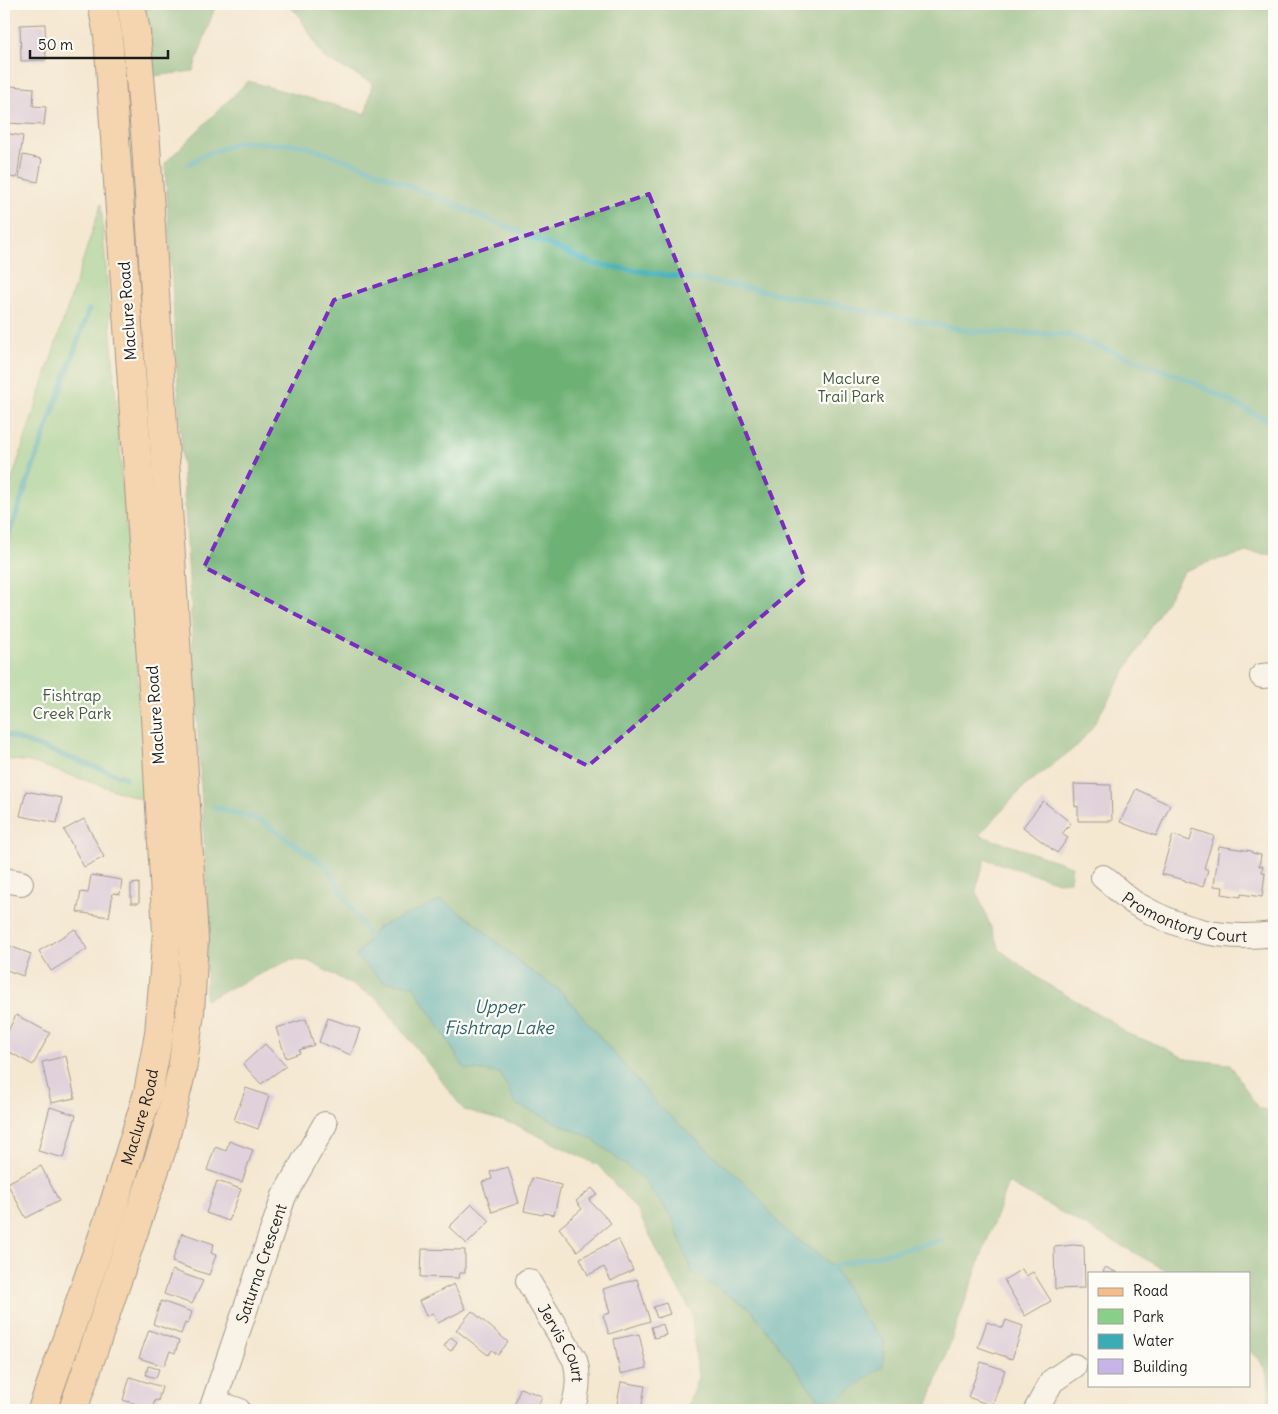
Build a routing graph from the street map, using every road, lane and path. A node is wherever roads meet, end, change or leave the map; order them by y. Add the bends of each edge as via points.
1 (102, 4) edge
2 (131, 4) edge
3 (1103, 877) dead end
4 (1274, 934) edge
5 (325, 1124) dead end
6 (528, 1281) dead end
7 (1074, 1366) dead end
8 (212, 1406) edge
9 (42, 1410) edge
10 (73, 1410) edge
11 (238, 1410) edge
12 (572, 1410) edge
13 (1036, 1410) edge

1 - 9 main road, Maclure Road via 108,35 115,128 167,933 160,1034 148,1093 112,1210
2 - 10 main road, Maclure Road via 146,154 194,939 190,1013 182,1070 164,1143
3 - 4 street, Promontory Court via 1136,904 1210,934 1240,937
5 - 8 street, Saturna Crescent via 284,1196
6 - 12 street, Jervis Court via 575,1360 578,1391
7 - 13 street via 1052,1382
8 - 11 street

